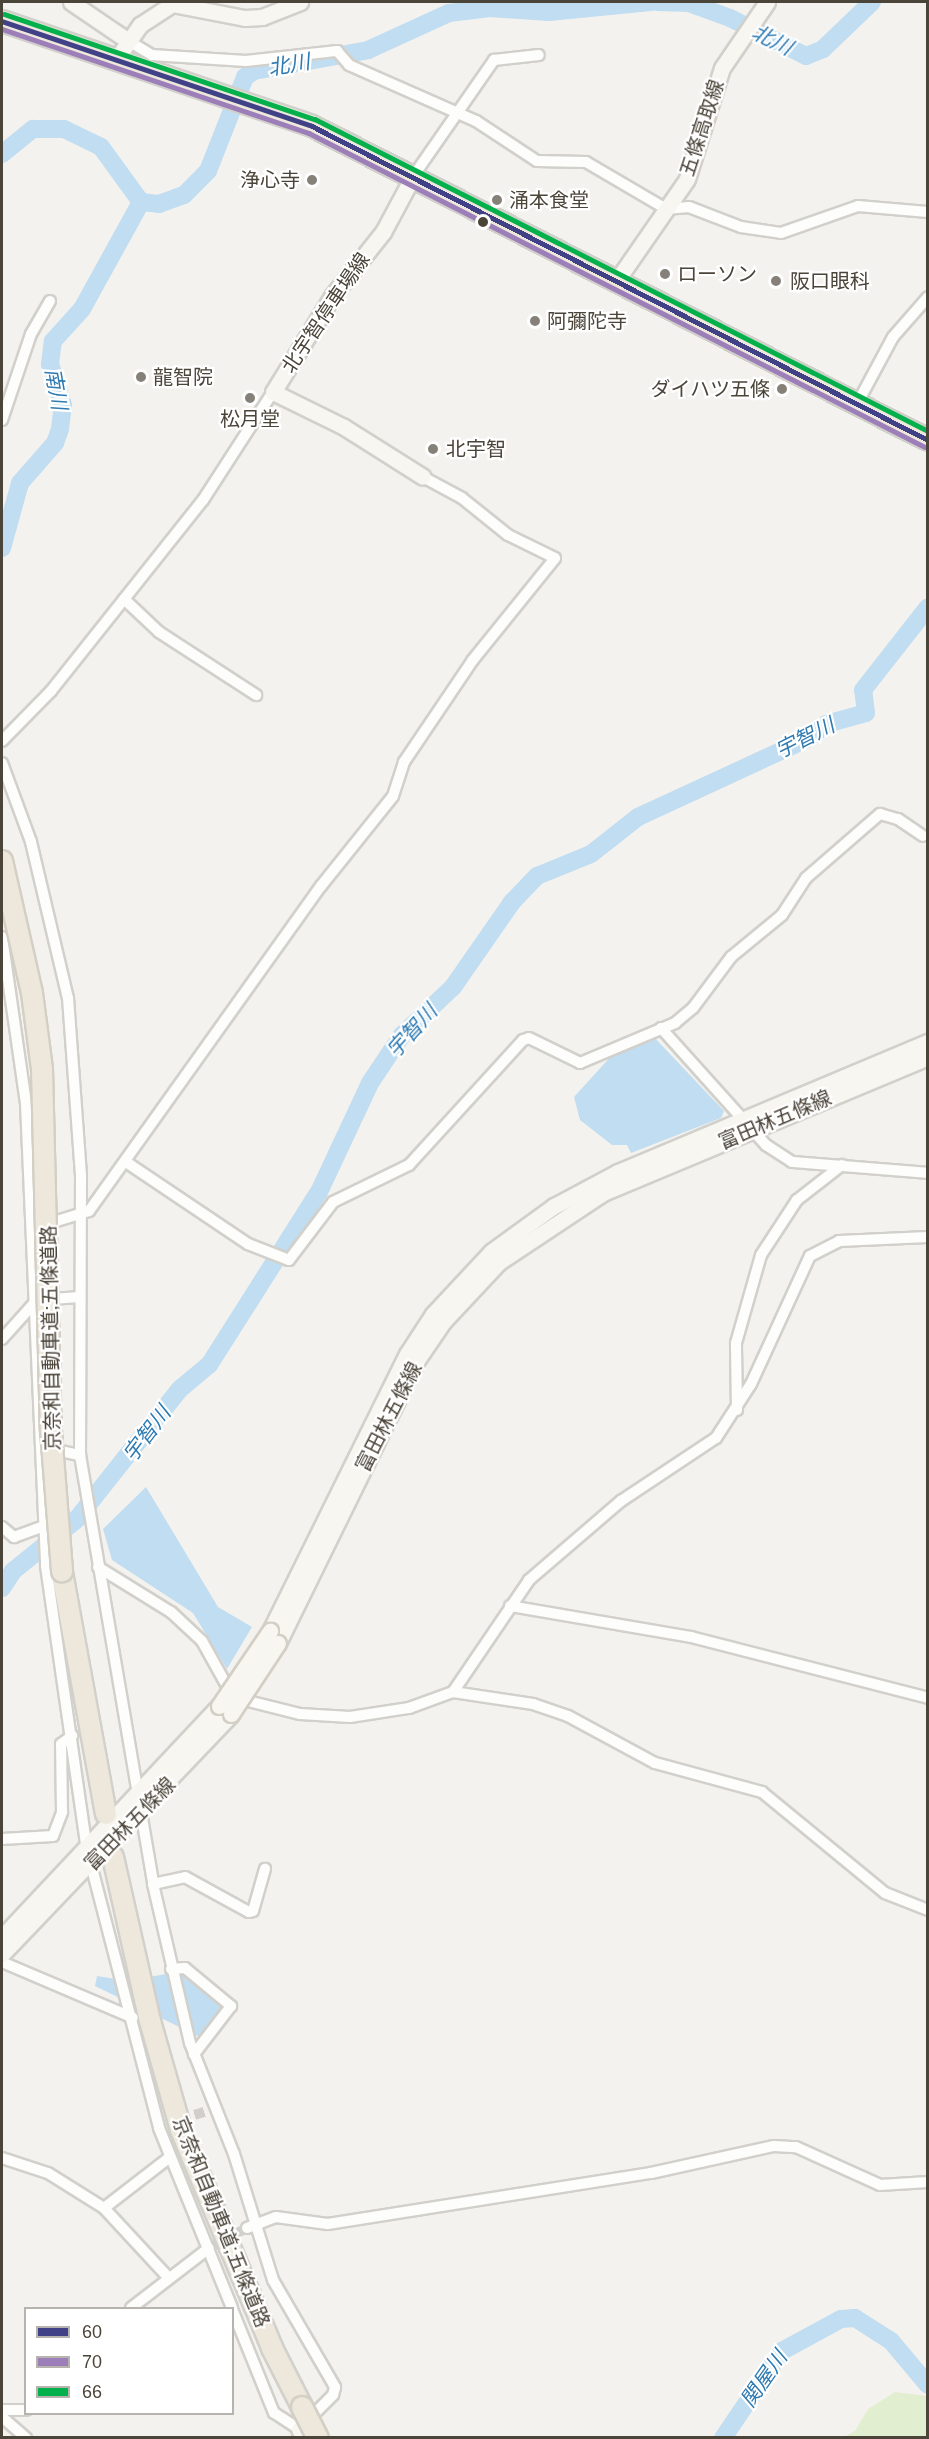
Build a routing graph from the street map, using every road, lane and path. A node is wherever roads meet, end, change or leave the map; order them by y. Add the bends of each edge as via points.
1 (71, 2) edge
2 (300, 2) edge
3 (767, 2) edge
4 (2, 21) edge
5 (127, 40) junction
6 (539, 55) dead end
7 (115, 61) junction
8 (456, 114) junction
9 (412, 178) junction
10 (666, 209) junction
11 (927, 212) edge
12 (615, 283) junction
13 (927, 297) edge
14 (50, 301) dead end
15 (273, 392) junction
16 (857, 404) junction
17 (2, 420) edge
18 (927, 440) edge
19 (423, 477) joint
20 (124, 599) junction
21 (256, 695) dead end
22 (2, 741) edge
23 (2, 763) edge
24 (923, 836) dead end
25 (2, 861) edge
26 (2, 936) edge
27 (661, 1028) junction
28 (927, 1042) edge
29 (927, 1057) edge
30 (750, 1123) junction
31 (126, 1162) junction
32 (842, 1165) junction
33 (927, 1173) edge
34 (80, 1215) junction
35 (32, 1228) junction
36 (927, 1237) edge
37 (80, 1297) junction
38 (37, 1300) junction
39 (2, 1339) edge
40 (736, 1410) junction
41 (40, 1447) junction
42 (80, 1455) junction
43 (44, 1526) junction
44 (2, 1527) edge
45 (98, 1567) junction
46 (54, 1569) junction
47 (510, 1606) junction
48 (453, 1692) junction
49 (927, 1698) edge
50 (225, 1710) junction
51 (72, 1736) junction
52 (139, 1794) junction
53 (140, 1812) junction
54 (106, 1814) dead end
55 (2, 1839) edge
56 (87, 1849) junction
57 (113, 1857) dead end
58 (91, 1865) junction
59 (265, 1869) dead end
60 (153, 1884) junction
61 (927, 1910) edge
62 (2, 1937) edge
63 (2, 1954) edge
64 (2, 1962) edge
65 (171, 1969) junction
66 (130, 1974) junction
67 (142, 2020) junction
68 (194, 2054) junction
69 (170, 2157) junction
70 (2, 2158) edge
71 (927, 2182) edge
72 (104, 2208) junction
73 (258, 2220) junction
74 (247, 2228) tunnel mouth
75 (209, 2248) junction
76 (167, 2277) junction
77 (132, 2307) edge
78 (231, 2307) edge
79 (234, 2314) edge
80 (2, 2410) edge
81 (24, 2410) edge
82 (2, 2417) edge
83 (301, 2433) edge
84 (26, 2438) edge
85 (318, 2438) edge

1 - 5 main road
2 - 5 main road via 262,17 245,18 172,4 157,10
3 - 10 main road, 五條高取線 via 739,35 715,86 687,179
4 - 7 highway
5 - 7 main road
5 - 8 street via 152,55 246,62 337,51 349,65
6 - 8 street via 494,60
7 - 9 highway via 312,126
8 - 9 street
8 - 10 street via 476,121 537,161 586,162
9 - 12 highway
9 - 15 main road, 北宇智停車場線 via 383,232 327,304
10 - 11 street via 689,207 741,227 781,233 840,208 889,206
10 - 12 main road, 五條高取線
12 - 16 highway
13 - 16 street via 893,337
14 - 17 street via 31,334
15 - 19 main road, 北宇智停車場線 via 344,427
15 - 20 street via 203,500
16 - 18 highway
19 - 31 street via 462,498 508,535 555,558 472,661 404,762 393,796 321,886
20 - 21 street via 159,632
20 - 22 street via 51,691
23 - 34 street via 31,842 68,998
24 - 27 street via 898,819 880,814 806,878 782,915 731,957 693,1008
25 - 46 highway, 京奈和自動車道;五條道路, bridge via 23,949 42,1070
26 - 35 street via 21,1052
27 - 30 street
27 - 31 street via 580,1063 530,1038 523,1040 409,1165 333,1202 289,1260 248,1244
28 - 30 main road, 富田林五條線
29 - 30 main road, 富田林五條線
30 - 32 street via 766,1145 792,1162
30 - 50 main road, 富田林五條線, bridge via 572,1210 499,1262 468,1292 410,1371 274,1637
31 - 34 street via 89,1211
32 - 33 street
32 - 40 street via 797,1200 761,1255 736,1343
34 - 35 street
34 - 37 street
35 - 38 street
36 - 40 street via 839,1241 810,1256
37 - 38 street
37 - 42 street
38 - 39 street
38 - 41 street
40 - 47 street via 717,1438 610,1510 529,1580
41 - 42 street
41 - 43 street
42 - 45 street
43 - 44 street via 14,1538
43 - 46 street
45 - 48 street via 171,1612 202,1641 227,1686 248,1701 300,1714 350,1717 401,1710
45 - 52 street
46 - 51 street via 55,1662
46 - 54 highway, 京奈和自動車道;五條道路
47 - 48 street
47 - 49 street via 690,1637
48 - 61 street via 533,1704 568,1716 655,1763 762,1792 885,1893
50 - 52 main road, 富田林五條線
50 - 53 main road, 富田林五條線
51 - 55 street via 61,1743 62,1812 53,1836
51 - 56 street
52 - 53 street
52 - 56 main road, 富田林五條線
53 - 58 main road, 富田林五條線
53 - 60 street
56 - 58 street
56 - 62 main road, 富田林五條線
57 - 66 highway, 京奈和自動車道;五條道路
58 - 63 main road, 富田林五條線
58 - 66 street
59 - 60 street via 253,1911 185,1877
60 - 65 street
64 - 67 street
65 - 68 street
65 - 68 street via 185,1968 231,2006
66 - 67 highway, 京奈和自動車道;五條道路
67 - 69 street
67 - 85 highway, 京奈和自動車道;五條道路, bridge via 211,2208
68 - 73 street via 211,2109
69 - 72 street
69 - 75 street
70 - 72 street via 48,2173
71 - 73 street via 880,2185 796,2147 774,2146 651,2173 328,2224
72 - 76 street
73 - 74 street
73 - 83 street via 280,2296 335,2387 333,2395
75 - 76 street
75 - 78 street
76 - 77 street
79 - 83 street via 274,2414
80 - 81 street
82 - 84 street

